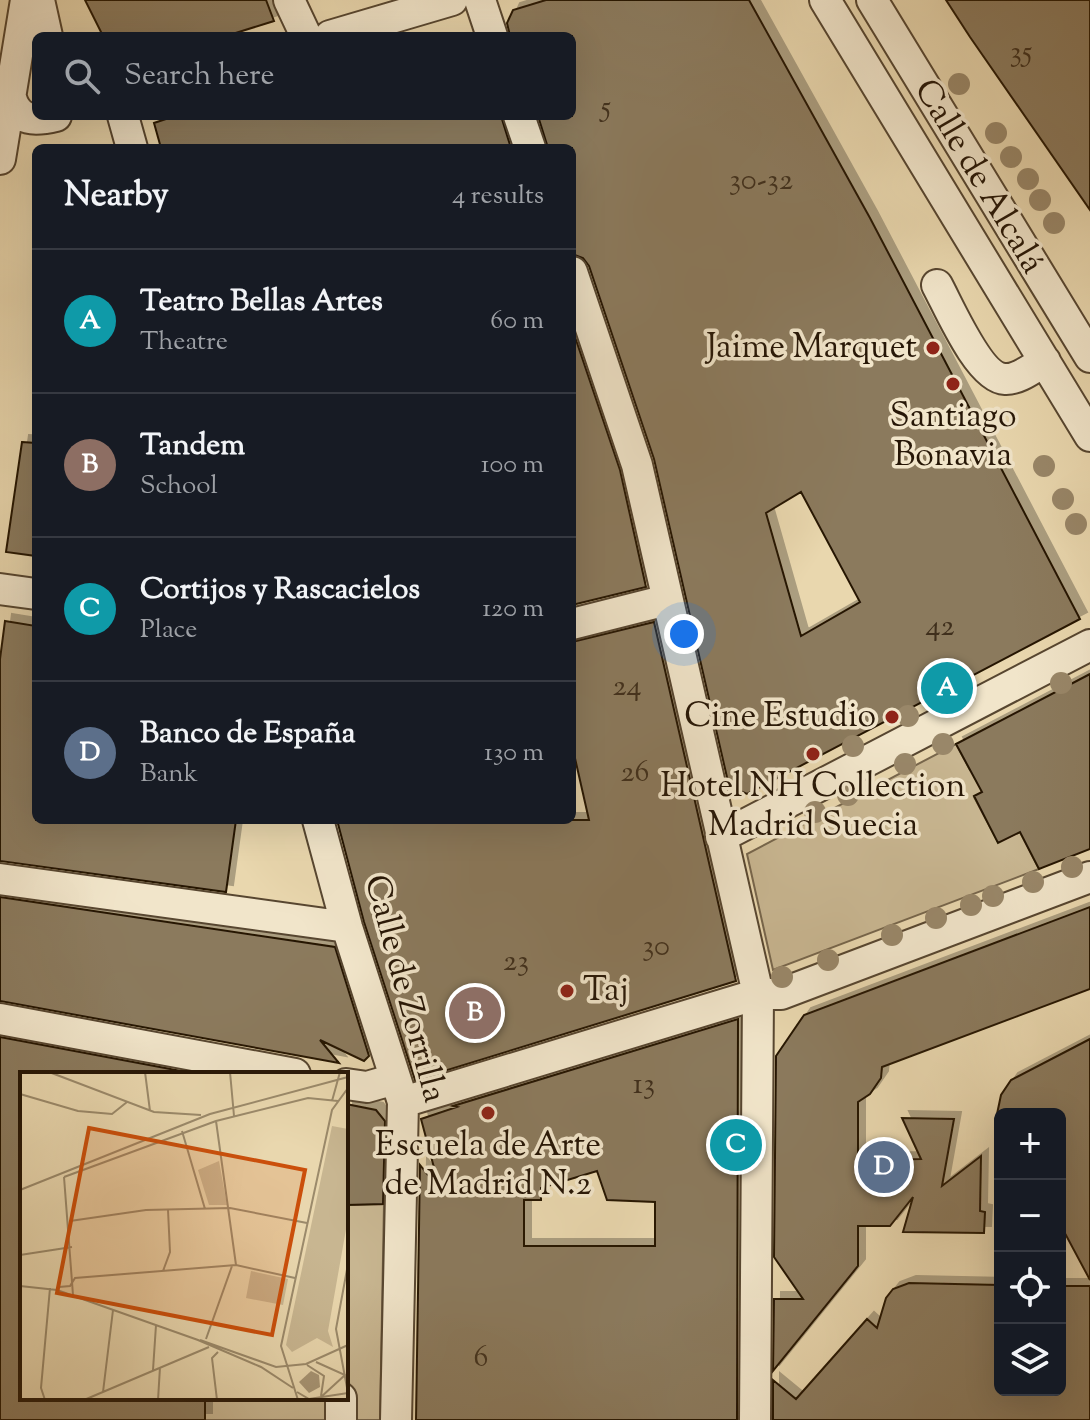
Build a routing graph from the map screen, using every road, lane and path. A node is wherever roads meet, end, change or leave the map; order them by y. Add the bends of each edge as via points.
1 (26, 0) edge
2 (39, 0) edge
3 (289, 0) edge
4 (452, 0) edge
5 (480, 0) edge
6 (825, 0) edge
7 (872, 0) edge
8 (46, 32) edge
9 (304, 32) edge
10 (344, 32) edge
11 (491, 32) edge
12 (11, 98) junction
13 (32, 119) edge
14 (124, 120) edge
15 (520, 120) edge
16 (131, 144) edge
17 (529, 144) edge
18 (0, 159) edge
19 (576, 284) edge
20 (937, 285) dead end
21 (1090, 357) edge
22 (1045, 361) junction
23 (1090, 436) edge
24 (0, 589) edge
25 (32, 593) edge
26 (667, 600) junction
27 (576, 623) edge
28 (1090, 645) edge
29 (319, 824) edge
30 (721, 837) junction
31 (1090, 877) edge
32 (0, 879) edge
33 (347, 927) junction
34 (758, 994) junction
35 (0, 1019) edge
36 (284, 1072) edge
37 (348, 1084) edge
38 (399, 1090) junction
39 (396, 1420) edge
40 (755, 1420) edge

1 - 12 street
2 - 8 street
3 - 9 street
4 - 10 street
5 - 11 street
6 - 22 street, Calle de Alcalá
7 - 21 street, Calle de Alcalá
12 - 13 street via 18,114
12 - 18 street
14 - 16 street
15 - 17 street
19 - 26 street via 637,465
20 - 22 street via 980,363 992,374 1004,380
22 - 23 street, Calle de Alcalá
24 - 25 street
26 - 27 street
26 - 30 street
28 - 30 street
29 - 33 street, Calle de Zorrilla
30 - 34 street
31 - 34 street via 781,994
32 - 33 street
33 - 38 street, Calle de Zorrilla
34 - 38 street
34 - 40 street
35 - 36 street
37 - 38 street
38 - 39 street, Calle de Zorrilla

